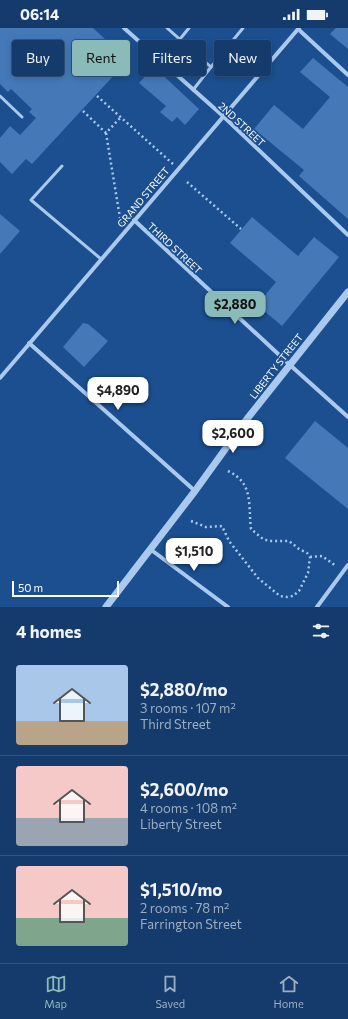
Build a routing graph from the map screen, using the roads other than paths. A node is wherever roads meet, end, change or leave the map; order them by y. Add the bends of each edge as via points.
1 (124, 28) edge
2 (167, 28) edge
3 (189, 28) edge
4 (243, 28) edge
5 (298, 29) edge
6 (180, 39) junction
7 (211, 67) junction
8 (348, 75) edge
9 (192, 90) junction
10 (0, 96) edge
11 (222, 116) junction
12 (22, 117) dead end
13 (62, 166) dead end
14 (134, 220) junction
15 (348, 235) edge
16 (101, 259) junction
17 (348, 292) edge
18 (29, 343) junction
19 (290, 365) junction
20 (0, 378) edge
21 (348, 417) edge
22 (195, 491) junction
23 (150, 549) junction
24 (348, 565) edge
25 (106, 607) edge
26 (228, 607) edge
27 (317, 607) edge

1 - 9 street, 2ND STREET
2 - 6 lane
3 - 6 lane
4 - 7 lane
5 - 8 street
5 - 11 street, GRAND STREET
6 - 7 lane
7 - 9 lane
9 - 11 street, 2ND STREET
10 - 12 lane
11 - 14 street, GRAND STREET
11 - 15 street, 2ND STREET
13 - 16 lane via 31,200
14 - 16 street, GRAND STREET
14 - 19 street, THIRD STREET
16 - 18 street, GRAND STREET
17 - 19 street, LIBERTY STREET
18 - 20 street, GRAND STREET
18 - 22 street
19 - 21 street, THIRD STREET
19 - 22 street, LIBERTY STREET
22 - 23 street, LIBERTY STREET
23 - 25 street, LIBERTY STREET
23 - 26 street
24 - 27 street

